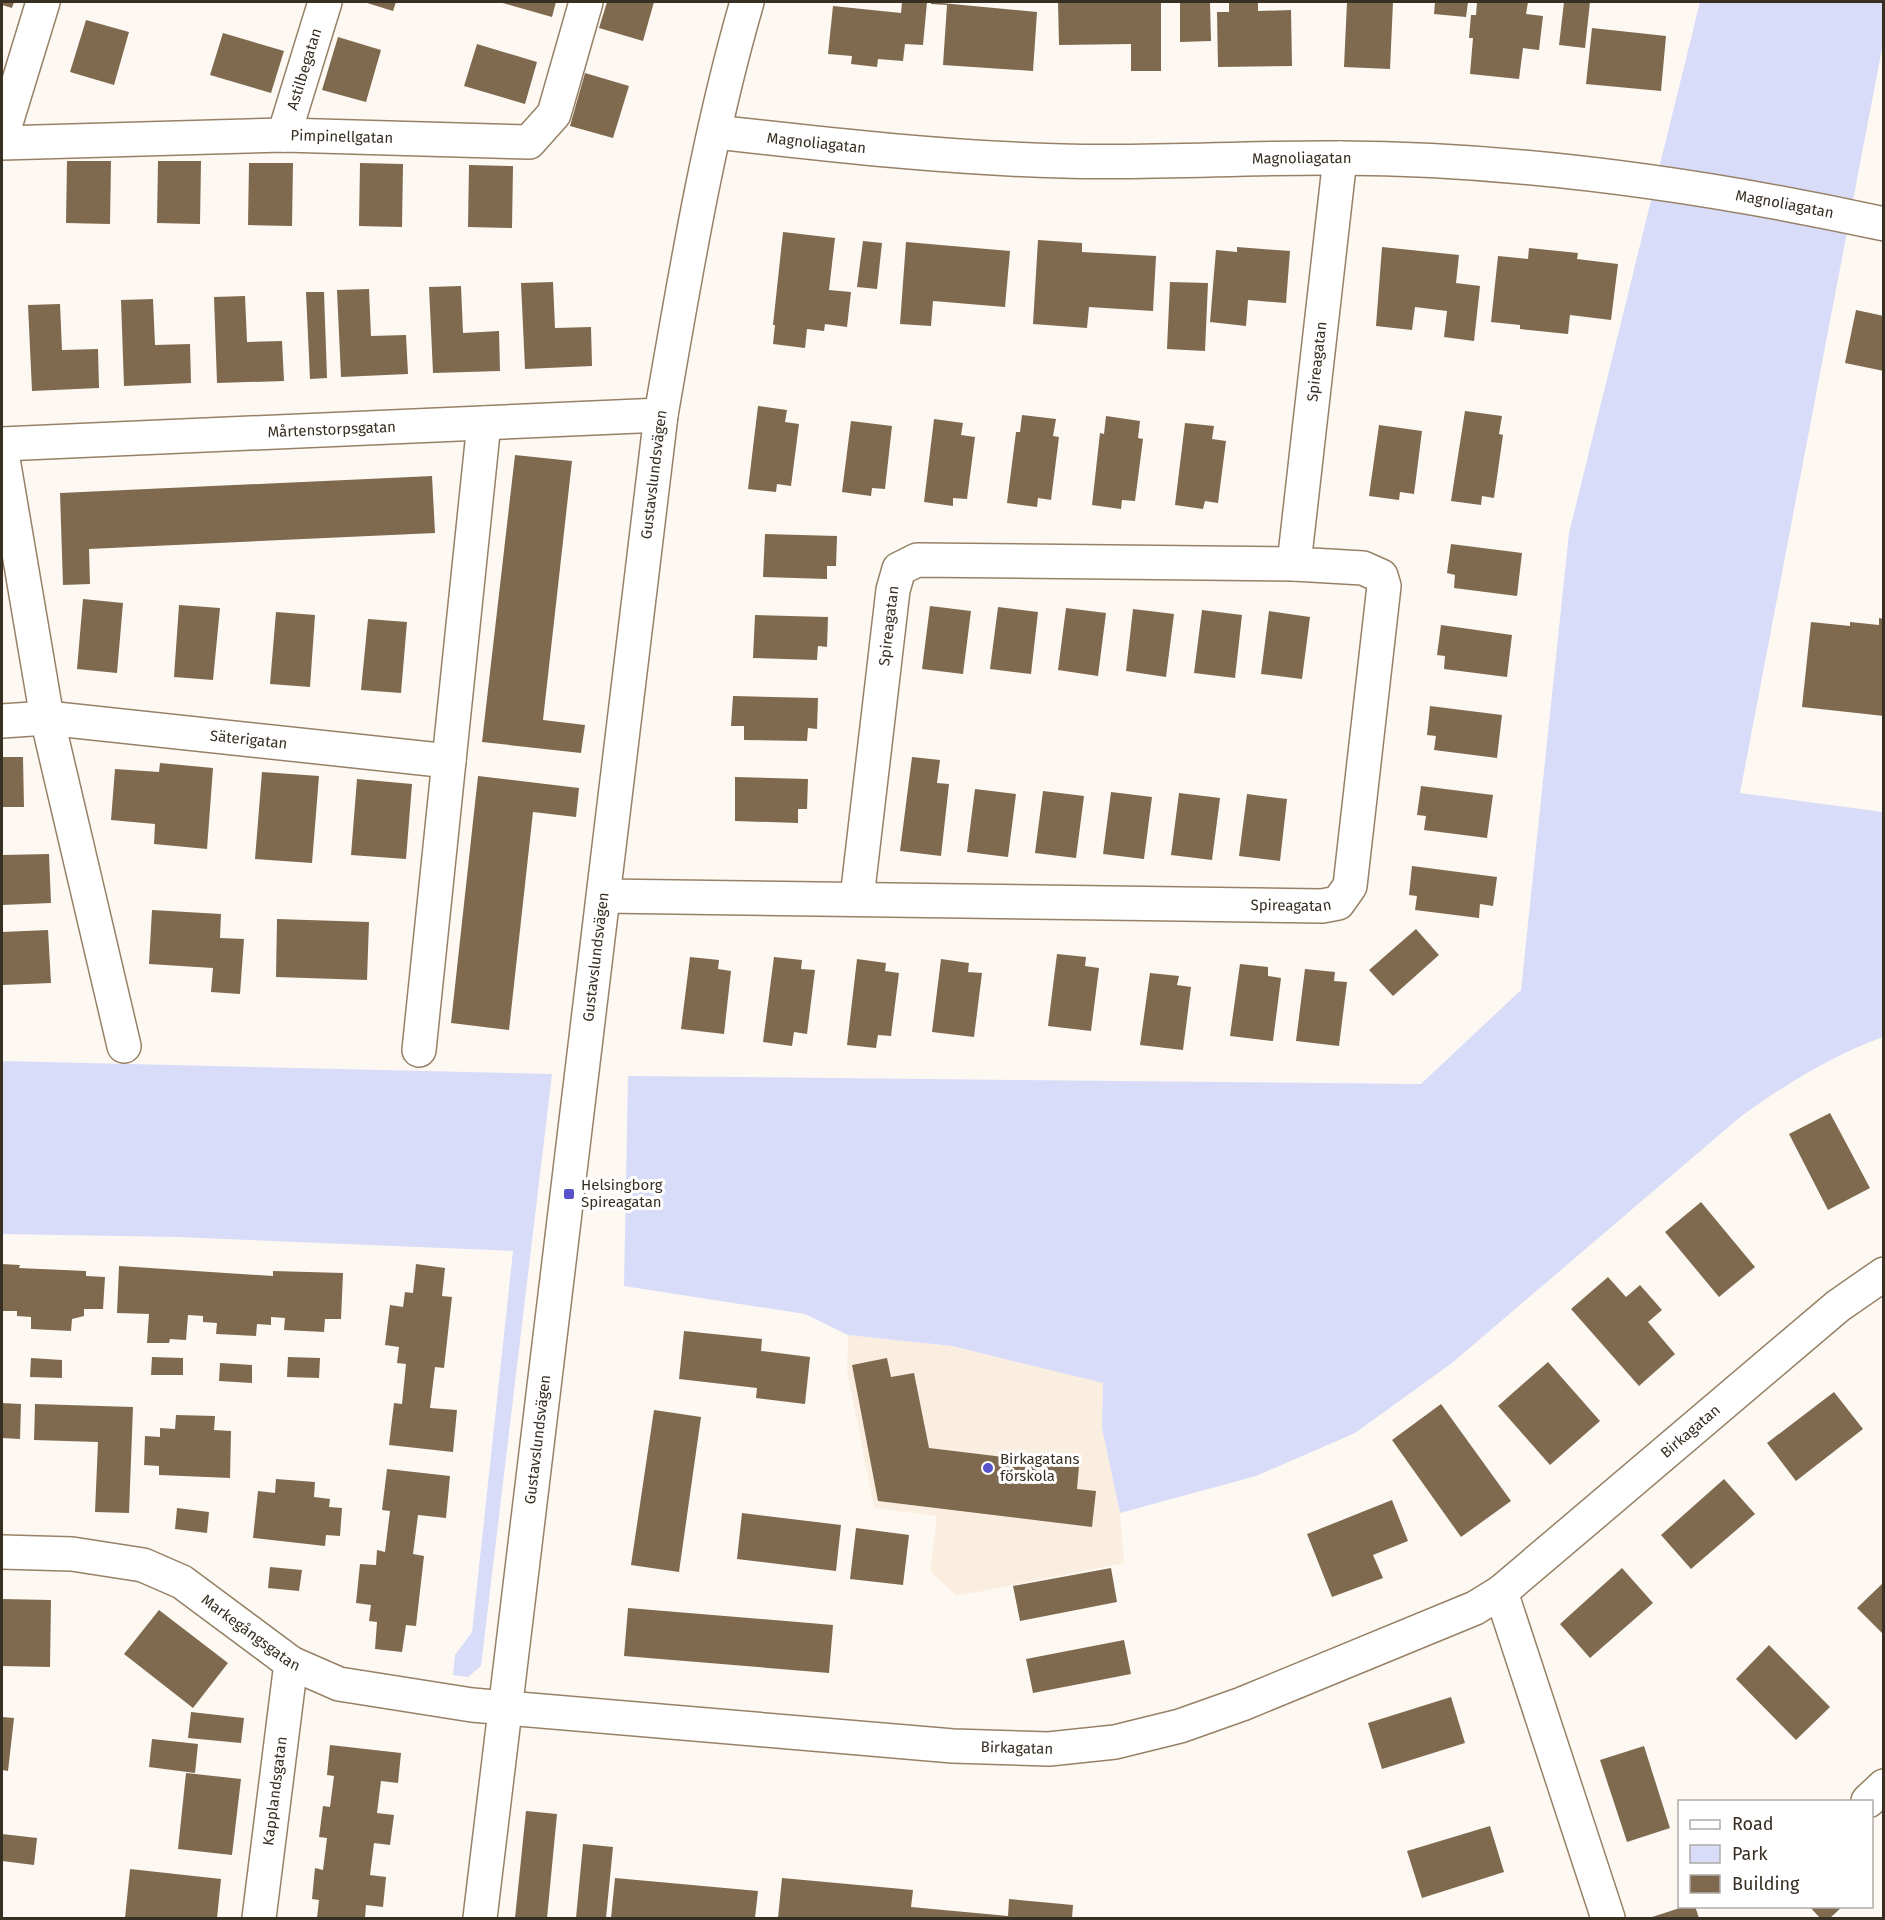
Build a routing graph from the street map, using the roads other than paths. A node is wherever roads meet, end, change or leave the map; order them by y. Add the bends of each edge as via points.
1 (42, 2) edge
2 (325, 2) edge
3 (586, 2) edge
4 (747, 2) edge
5 (715, 132) junction
6 (284, 135) junction
7 (2, 136) edge
8 (2, 143) edge
9 (1340, 158) junction
10 (1884, 224) edge
11 (661, 415) junction
12 (484, 423) junction
13 (2, 444) edge
14 (2, 453) edge
15 (1294, 564) junction
16 (47, 718) junction
17 (2, 721) edge
18 (449, 761) junction
19 (604, 896) junction
20 (857, 898) junction
21 (124, 1046) dead end
22 (419, 1050) dead end
23 (1884, 1274) edge
24 (2, 1552) edge
25 (1501, 1592) junction
26 (291, 1663) junction
27 (505, 1708) junction
28 (1884, 1786) edge
29 (1869, 1800) edge
30 (259, 1918) edge
31 (480, 1918) edge
32 (1608, 1918) edge

1 - 7 street
2 - 6 street, Astilbegatan
3 - 6 street, Pimpinellgatan via 554,114 530,142
4 - 5 street, Gustavslundsvägen
5 - 9 street, Magnoliagatan via 903,152 1063,161
5 - 11 street, Gustavslundsvägen
6 - 8 street, Pimpinellgatan
9 - 10 street, Magnoliagatan via 1548,170 1683,185
9 - 15 street, Spireagatan
11 - 12 street, Mårtenstorpsgatan
11 - 19 street, Gustavslundsvägen
12 - 13 street, Mårtenstorpsgatan
12 - 18 street
14 - 16 street
15 - 20 street, Spireagatan via 916,560 907,563 895,578
15 - 20 street, Spireagatan via 1363,568 1381,576 1384,586 1350,886 1338,903 1322,906
16 - 17 street, Säterigatan
16 - 18 street, Säterigatan
16 - 21 street
18 - 22 street
19 - 20 street, Spireagatan
19 - 27 street, Gustavslundsvägen
23 - 25 street, Birkagatan via 1838,1306
24 - 26 street, Markegångsgatan via 72,1554 143,1565 182,1582
25 - 27 street, Birkagatan via 1455,1618 1242,1704 1180,1726 1115,1742 1049,1749 953,1746
25 - 32 street
26 - 27 street, Markegångsgatan via 339,1684
26 - 30 street, Kapplandsgatan
27 - 31 street, Gustavslundsvägen
28 - 29 street

